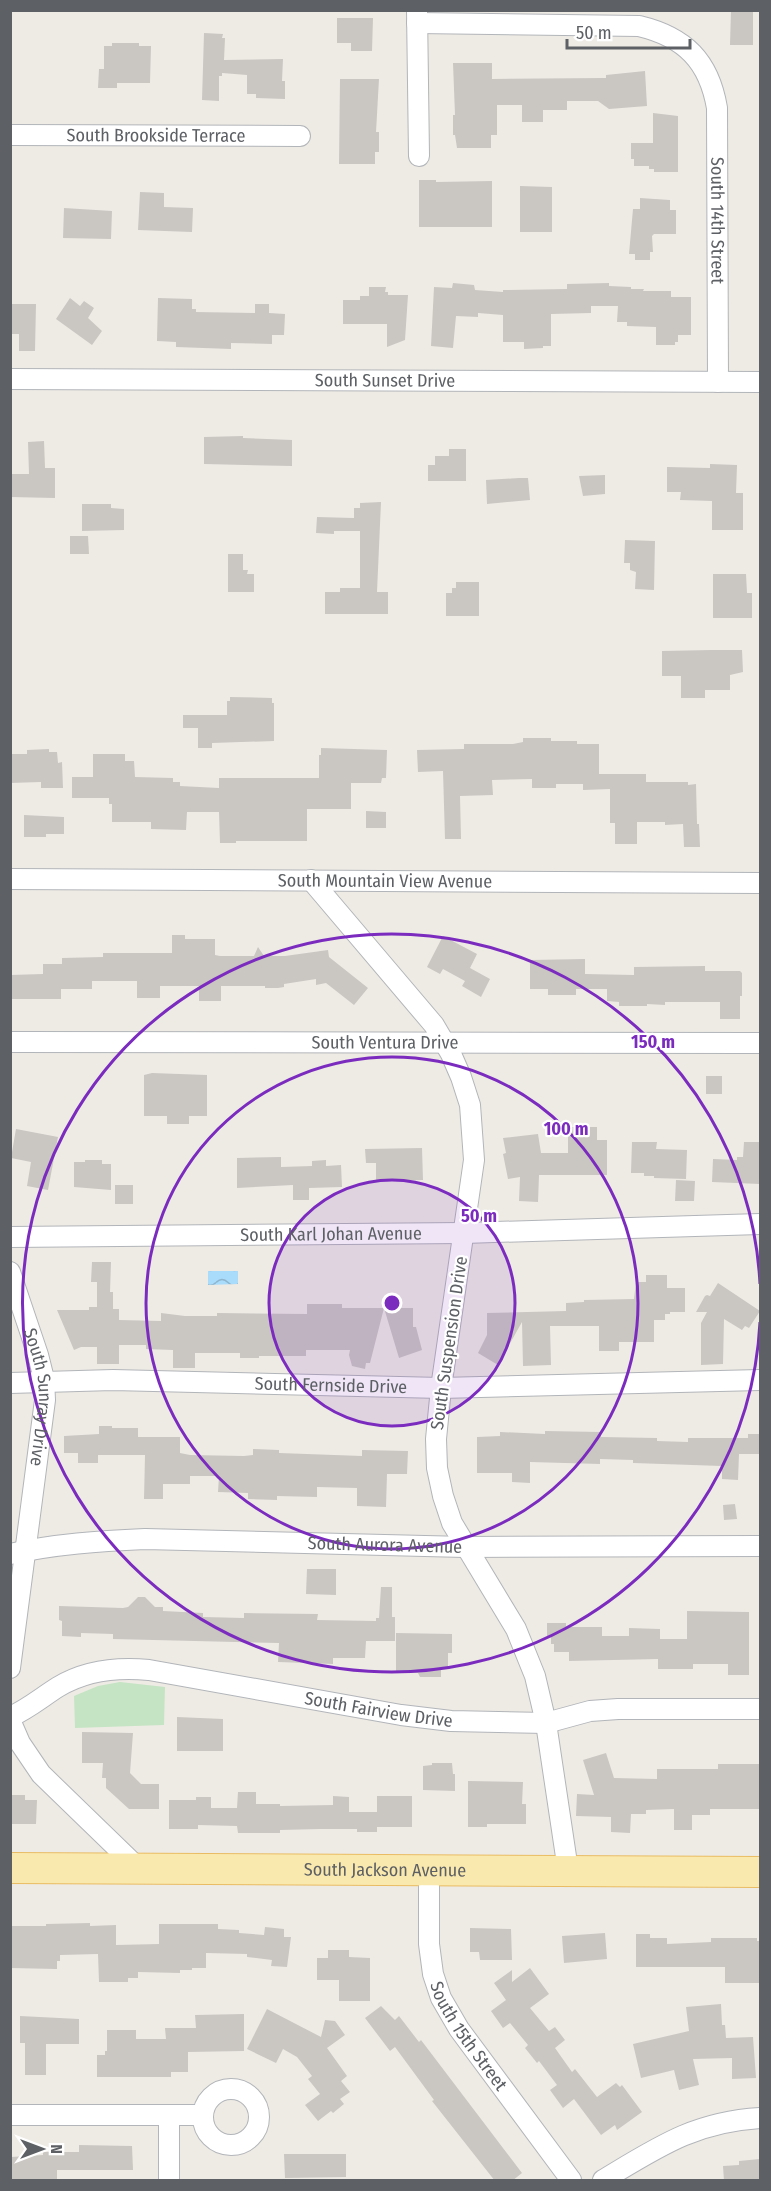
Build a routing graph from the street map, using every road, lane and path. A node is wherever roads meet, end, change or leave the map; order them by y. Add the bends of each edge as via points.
1 (417, 17) edge
2 (10, 135) edge
3 (300, 136) dead end
4 (419, 156) dead end
5 (10, 379) edge
6 (718, 382) junction
7 (760, 382) edge
8 (10, 879) edge
9 (311, 880) junction
10 (760, 882) edge
11 (10, 1042) edge
12 (445, 1042) junction
13 (760, 1043) edge
14 (760, 1224) edge
15 (464, 1233) junction
16 (10, 1237) edge
17 (10, 1272) edge
18 (760, 1380) edge
19 (10, 1383) edge
20 (43, 1383) junction
21 (441, 1388) junction
22 (760, 1546) edge
23 (465, 1547) junction
24 (17, 1552) edge
25 (10, 1668) edge
26 (760, 1709) edge
27 (10, 1719) edge
28 (546, 1723) junction
29 (10, 1868) edge
30 (138, 1868) junction
31 (429, 1869) junction
32 (568, 1870) junction
33 (760, 1872) edge
34 (10, 2115) edge
35 (203, 2115) dead end
36 (169, 2116) junction
37 (760, 2118) edge
38 (169, 2181) edge
39 (571, 2181) edge
40 (603, 2181) edge

1 - 4 street
1 - 6 street, South 14th Street via 639,26 661,31 681,43 701,63 717,108
2 - 3 street, South Brookside Terrace
5 - 6 street, South Sunset Drive
6 - 7 street, South Sunset Drive
8 - 9 street, South Mountain View Avenue
9 - 10 street, South Mountain View Avenue
9 - 12 street, South Suspension Drive
11 - 12 street, South Ventura Drive
12 - 13 street, South Ventura Drive
12 - 15 street, South Suspension Drive via 470,1105 474,1137
14 - 15 street, South Karl Johan Avenue
15 - 16 street, South Karl Johan Avenue
15 - 21 street, South Suspension Drive
17 - 20 street, South Sunray Drive via 38,1355
18 - 21 street, South Fernside Drive
19 - 20 street, South Fernside Drive
20 - 21 street, South Fernside Drive via 113,1380
20 - 24 street, South Sunray Drive via 43,1424
21 - 23 street, South Suspension Drive via 437,1468 452,1523
22 - 23 street, South Aurora Avenue
23 - 24 street, South Aurora Avenue via 145,1539
23 - 28 street, South Suspension Drive via 516,1629 535,1676
24 - 25 street, South Sunray Drive
26 - 28 street, South Fairview Drive via 590,1711
27 - 28 street, South Fairview Drive via 74,1679 98,1671 128,1668 401,1715 451,1721
27 - 30 street via 20,1743 41,1774
28 - 32 street, South Suspension Drive
29 - 30 main road, South Jackson Avenue
30 - 31 main road, South Jackson Avenue
31 - 32 main road, South Jackson Avenue
31 - 39 street, South 15th Street via 429,1944 441,1998 459,2029
32 - 33 main road, South Jackson Avenue
34 - 36 street
35 - 36 street
36 - 38 street
37 - 40 street via 691,2131

